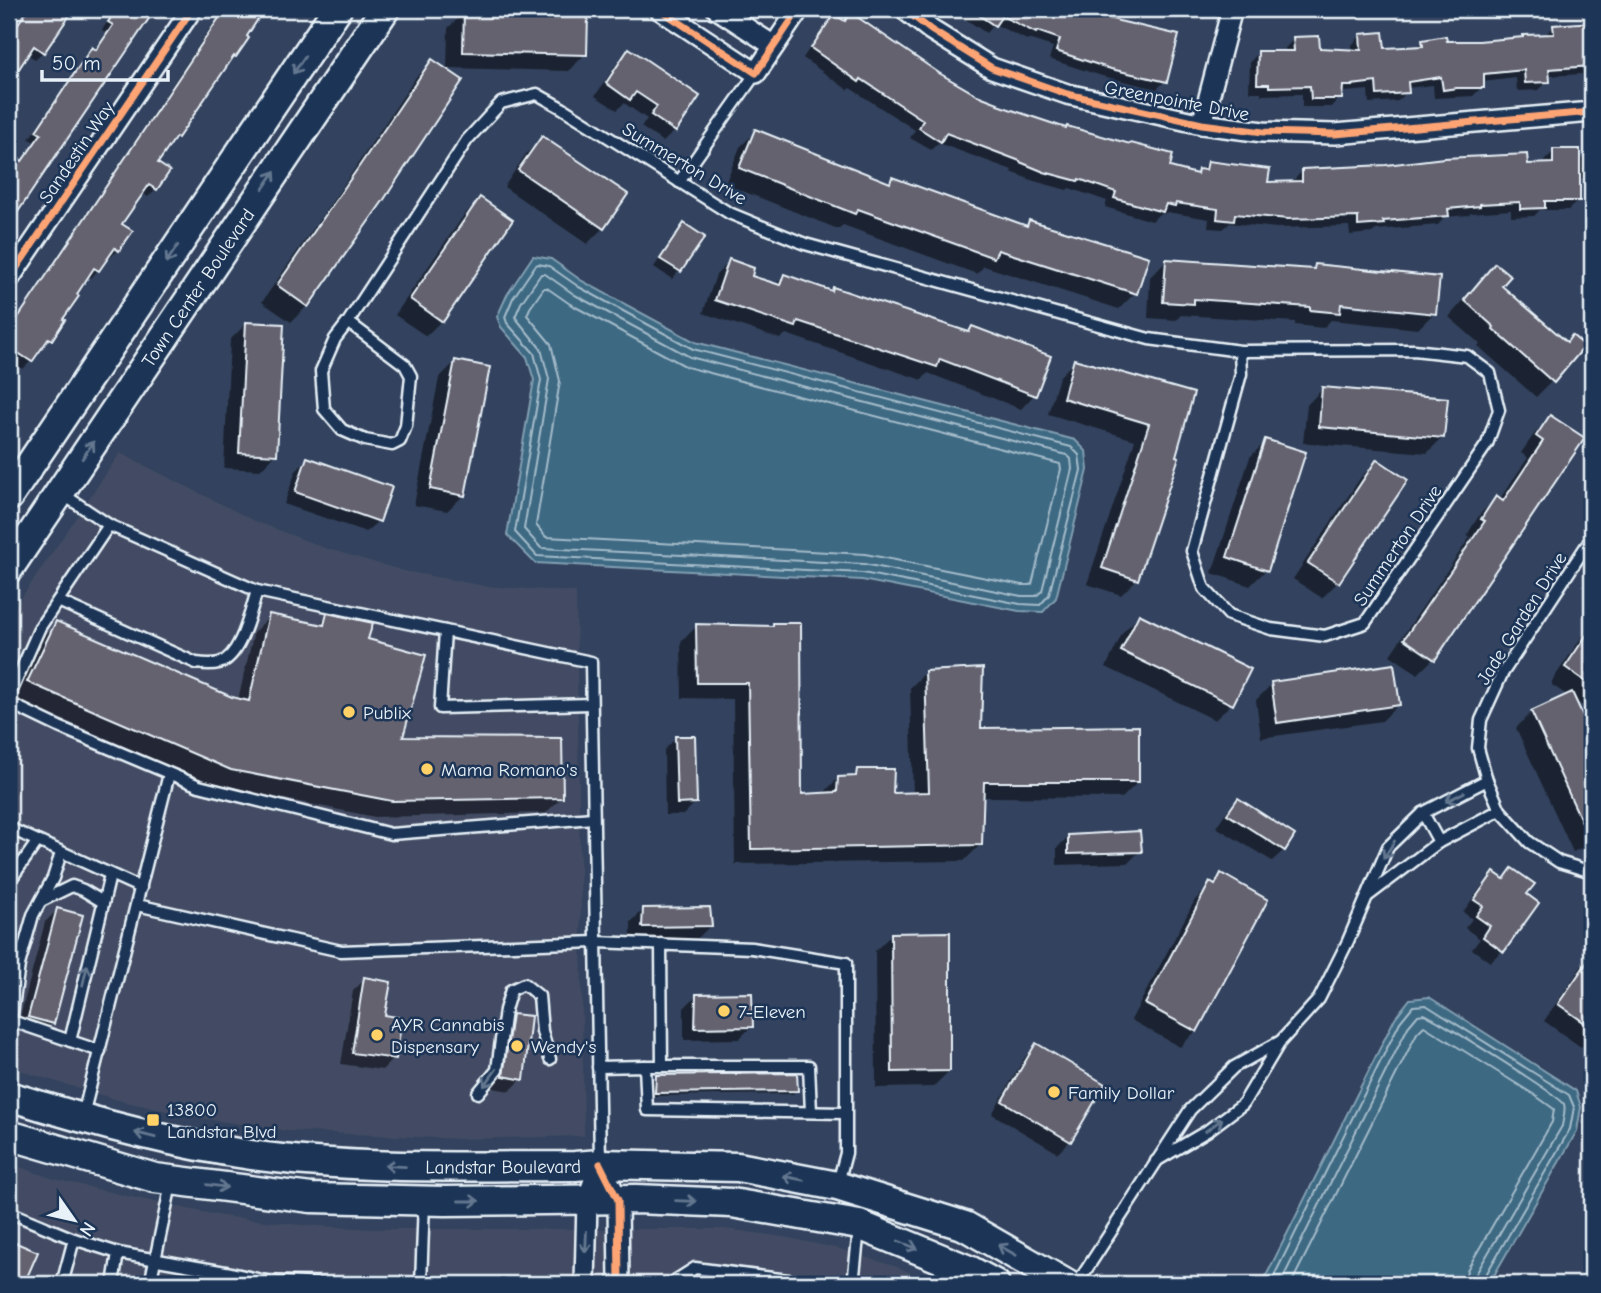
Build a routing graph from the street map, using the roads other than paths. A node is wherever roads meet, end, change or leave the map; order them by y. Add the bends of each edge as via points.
1 (337, 9) edge
2 (385, 9) edge
3 (659, 9) edge
4 (717, 9) edge
5 (799, 9) edge
6 (904, 9) edge
7 (1232, 9) edge
8 (186, 11) edge
9 (774, 46) junction
10 (756, 73) junction
11 (1592, 112) edge
12 (1202, 124) junction
13 (679, 182) junction
14 (10, 276) edge
15 (348, 322) junction
16 (1240, 351) junction
17 (26, 470) junction
18 (59, 492) junction
19 (9, 496) edge
20 (109, 525) junction
21 (1592, 537) edge
22 (9, 568) edge
23 (257, 591) junction
24 (58, 601) junction
25 (445, 631) junction
26 (9, 697) edge
27 (9, 703) edge
28 (592, 704) junction
29 (169, 774) junction
30 (1487, 780) junction
31 (1500, 810) junction
32 (1423, 813) junction
33 (593, 818) junction
34 (9, 828) edge
35 (37, 842) junction
36 (1439, 842) junction
37 (61, 853) junction
38 (1592, 872) edge
39 (110, 875) junction
40 (9, 882) edge
41 (141, 888) junction
42 (1368, 895) junction
43 (40, 902) junction
44 (103, 902) junction
45 (137, 905) junction
46 (596, 942) junction
47 (661, 944) junction
48 (10, 1021) edge
49 (70, 1041) junction
50 (1280, 1042) junction
51 (100, 1051) junction
52 (550, 1059) dead end
53 (645, 1066) junction
54 (662, 1066) junction
55 (598, 1067) junction
56 (478, 1093) dead end
57 (9, 1096) edge
58 (811, 1112) junction
59 (845, 1112) junction
60 (82, 1119) junction
61 (9, 1135) edge
62 (1156, 1161) junction
63 (600, 1164) junction
64 (172, 1180) junction
65 (837, 1186) junction
66 (587, 1200) junction
67 (618, 1200) junction
68 (424, 1201) junction
69 (9, 1212) edge
70 (859, 1225) junction
71 (74, 1239) junction
72 (118, 1253) junction
73 (155, 1259) junction
74 (231, 1273) junction
75 (266, 1282) edge
76 (62, 1284) edge
77 (113, 1284) edge
78 (150, 1284) edge
79 (229, 1284) edge
80 (324, 1284) edge
81 (421, 1284) edge
82 (584, 1284) edge
83 (619, 1284) edge
84 (675, 1284) edge
85 (819, 1284) edge
86 (853, 1284) edge
87 (995, 1284) edge
88 (1066, 1284) edge
89 (1077, 1284) edge

1 -> 17 main road, Town Center Boulevard
18 -> 2 main road, Town Center Boulevard
3 - 10 street
4 - 9 street
5 - 9 street
6 - 12 street, Greenpointe Drive via 992,68 1067,94
7 - 12 street
8 - 14 street, Sandestin Way
9 - 10 street
10 - 13 lane
11 - 12 street, Greenpointe Drive via 1335,134
13 - 15 lane, Summerton Drive via 537,94 501,103 467,140
13 - 16 lane, Summerton Drive via 729,213 805,244 1149,339
15 - 15 lane, Summerton Drive via 321,371 324,409 342,430 392,445 400,441 406,426 411,376 405,365
16 - 16 lane, Summerton Drive via 1241,374 1192,551 1205,588 1229,615 1271,629 1325,636 1365,624 1487,444 1499,410 1490,373 1466,355 1414,350
17 - 18 main road
17 - 19 main road, Town Center Boulevard
18 - 20 lane
18 - 22 main road, Town Center Boulevard
20 - 23 lane
20 - 24 lane
21 - 30 lane, Jade Garden Drive via 1502,674 1482,720 1478,748
23 - 24 lane via 232,656 209,664 196,663
23 - 25 lane
24 - 26 lane via 40,627
25 - 28 lane via 591,662
25 - 28 lane via 440,708
27 - 29 lane
28 - 33 lane
29 - 33 lane via 198,786 391,834
29 - 41 lane
30 - 31 lane, Jade Garden Drive
30 -> 32 lane
31 - 36 lane
31 - 38 lane, Jade Garden Drive via 1530,842 1559,862
32 - 36 lane
32 -> 42 lane via 1388,847
33 - 46 lane
34 - 35 lane
35 - 37 lane
35 - 40 lane
36 - 42 lane
37 - 39 lane
37 - 43 lane
39 - 41 lane
39 - 44 lane
41 - 45 lane
42 - 50 lane via 1319,999
43 - 44 lane via 72,886
43 - 48 lane via 19,965
49 -> 44 lane
45 - 46 lane via 341,951
45 - 51 lane
46 - 47 lane
46 - 55 lane
47 - 54 lane
47 - 59 lane via 752,948 846,963
48 - 49 lane
49 - 51 lane
50 - 62 lane via 1234,1067 1190,1110
62 -> 50 lane via 1243,1104
51 - 60 lane
52 -> 56 lane via 539,996 524,984 511,990 497,1070
53 - 54 lane
53 - 55 lane
53 - 58 lane via 647,1110
54 - 58 lane via 809,1066
55 - 63 lane
57 - 60 main road, Landstar Boulevard
58 - 59 lane
59 - 65 lane via 846,1153
63 -> 60 main road, Landstar Boulevard via 399,1166 252,1155
61 - 64 main road, Landstar Boulevard
62 - 89 lane
65 -> 63 main road, Landstar Boulevard via 738,1167
63 - 66 street
63 - 67 street
64 -> 68 main road, Landstar Boulevard via 311,1198
64 - 73 lane
88 -> 65 main road, Landstar Boulevard via 965,1226
66 - 67 main road, Landstar Boulevard
68 -> 66 main road, Landstar Boulevard
66 -> 82 street
67 -> 70 main road, Landstar Boulevard via 732,1203
67 - 83 street
68 - 81 lane
69 - 71 lane
70 - 86 lane
70 -> 87 main road, Landstar Boulevard
71 - 72 lane
71 - 76 lane
72 - 73 lane
72 - 77 lane
73 - 74 lane
73 - 78 lane
74 - 75 lane
74 - 79 lane
75 - 80 lane
84 - 85 lane via 695,1268

